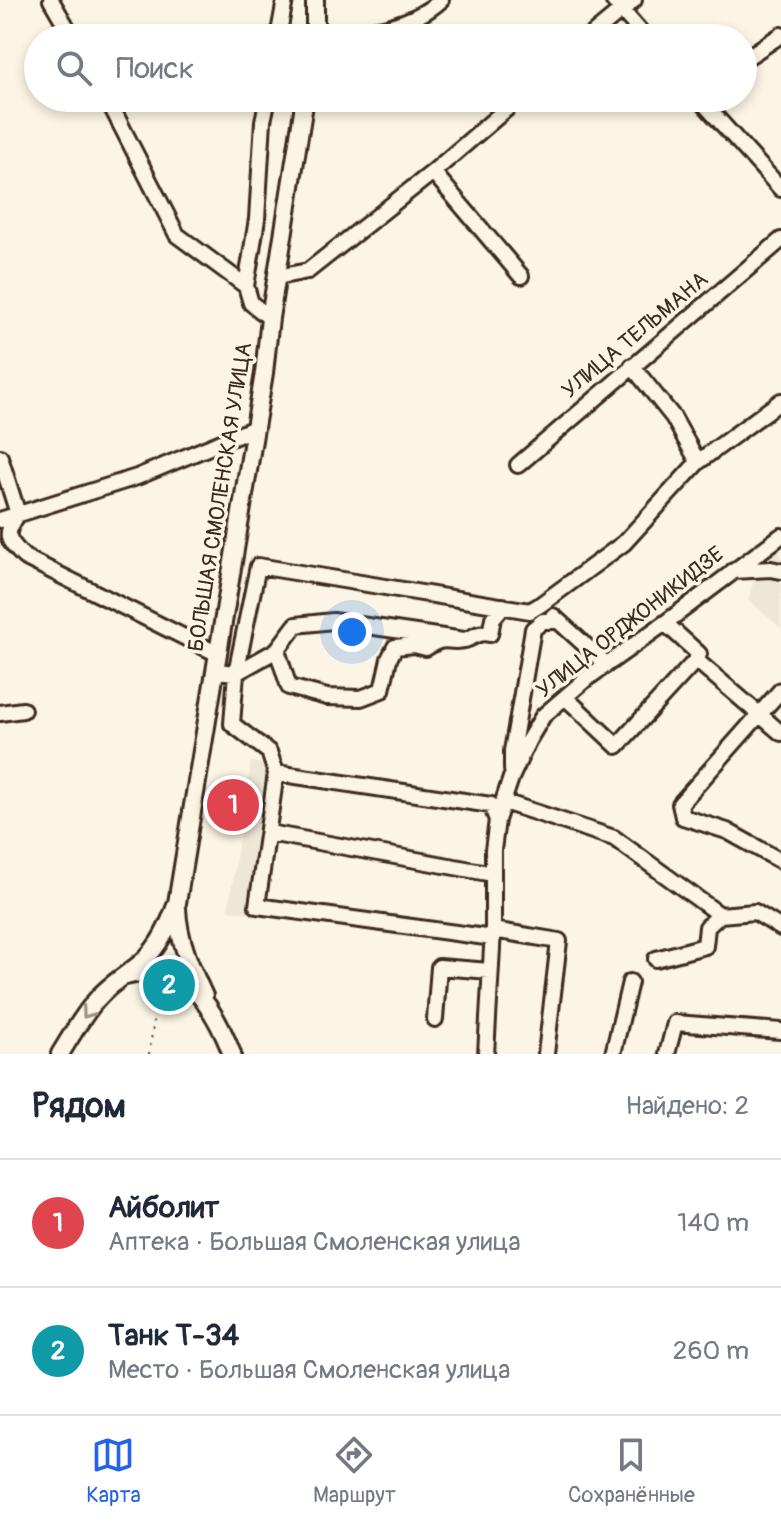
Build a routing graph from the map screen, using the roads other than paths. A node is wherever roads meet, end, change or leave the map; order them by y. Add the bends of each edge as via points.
1 (51, 0) edge
2 (285, 0) edge
3 (315, 0) edge
4 (441, 0) edge
5 (623, 3) edge
6 (65, 24) edge
7 (281, 24) edge
8 (315, 24) edge
9 (399, 24) edge
10 (602, 24) edge
11 (637, 24) edge
12 (781, 35) edge
13 (757, 51) edge
14 (114, 112) edge
15 (265, 112) edge
16 (303, 112) edge
17 (503, 112) edge
18 (712, 112) edge
19 (433, 172) junction
20 (781, 189) edge
21 (781, 240) edge
22 (521, 276) dead end
23 (277, 277) junction
24 (246, 286) junction
25 (270, 318) junction
26 (632, 366) junction
27 (781, 401) edge
28 (255, 428) junction
29 (0, 457) edge
30 (698, 462) junction
31 (518, 465) dead end
32 (18, 514) junction
33 (0, 520) edge
34 (781, 536) edge
35 (5, 541) edge
36 (732, 571) junction
37 (781, 571) edge
38 (540, 605) junction
39 (503, 606) junction
40 (558, 621) junction
41 (665, 623) junction
42 (464, 640) junction
43 (277, 650) junction
44 (696, 660) junction
45 (217, 662) junction
46 (606, 664) junction
47 (236, 673) junction
48 (781, 690) edge
49 (566, 698) junction
50 (23, 710) dead end
51 (0, 713) edge
52 (760, 714) junction
53 (781, 733) edge
54 (276, 773) junction
55 (511, 778) junction
56 (504, 802) junction
57 (497, 820) junction
58 (269, 833) junction
59 (781, 861) edge
60 (493, 874) junction
61 (177, 903) junction
62 (720, 915) junction
63 (781, 928) edge
64 (493, 934) junction
65 (656, 959) dead end
66 (490, 971) junction
67 (121, 978) junction
68 (630, 982) dead end
69 (208, 1005) junction
70 (435, 1019) dead end
71 (781, 1031) edge
72 (60, 1054) edge
73 (232, 1054) edge
74 (486, 1054) edge
75 (546, 1054) edge
76 (613, 1054) edge
77 (667, 1054) edge

1 - 6 street
2 - 7 street
3 - 8 main road
4 - 9 street
5 - 10 street
5 - 11 street
12 - 13 street
14 - 24 street via 177,235
15 - 24 street
16 - 23 main road, БОЛЬШАЯ СМОЛЕНСКАЯ УЛИЦА
17 - 19 street
18 - 20 street
19 - 22 street
19 - 23 street via 308,271
21 - 26 street, УЛИЦА ТЕЛЬМАНА
23 - 25 main road, БОЛЬШАЯ СМОЛЕНСКАЯ УЛИЦА
24 - 25 street via 251,303
25 - 28 main road, БОЛЬШАЯ СМОЛЕНСКАЯ УЛИЦА
26 - 30 street via 673,417
26 - 31 street, УЛИЦА ТЕЛЬМАНА
27 - 30 street
28 - 32 street via 137,477
28 - 45 main road, БОЛЬШАЯ СМОЛЕНСКАЯ УЛИЦА
29 - 32 street
30 - 38 street via 624,543
32 - 33 street
32 - 35 street
34 - 36 street, УЛИЦА ОРДЖОНИКИДЗЕ
35 - 45 street via 24,557
36 - 37 street
36 - 41 street, УЛИЦА ОРДЖОНИКИДЗЕ
38 - 39 street via 530,611
38 - 40 street
39 - 42 street via 493,618 490,634
39 - 47 street via 258,566
40 - 46 street
40 - 55 street via 543,621 533,629
41 - 44 street via 699,654
41 - 46 street, УЛИЦА ОРДЖОНИКИДЗЕ
42 - 43 street via 333,621 296,625
42 - 43 street via 439,639 426,648 395,647 382,690 361,698 327,697 289,687
43 - 47 street
44 - 49 street via 617,746
44 - 52 street
45 - 47 street
45 - 61 main road, БОЛЬШАЯ СМОЛЕНСКАЯ УЛИЦА
46 - 49 street, УЛИЦА ОРДЖОНИКИДЗЕ
47 - 54 street via 232,724 269,752
48 - 52 street
49 - 55 street, УЛИЦА ОРДЖОНИКИДЗЕ via 543,716
50 - 51 street
52 - 53 street
52 - 59 street via 680,804 683,817 727,831
54 - 57 street via 491,805
54 - 58 street
55 - 56 street, УЛИЦА ОРДЖОНИКИДЗЕ
56 - 57 street, УЛИЦА ОРДЖОНИКИДЗЕ
56 - 62 street via 614,838
57 - 60 street, УЛИЦА ОРДЖОНИКИДЗЕ
58 - 60 street
58 - 64 street via 257,906
60 - 64 street, УЛИЦА ОРДЖОНИКИДЗЕ
61 - 67 main road, БОЛЬШАЯ СМОЛЕНСКАЯ УЛИЦА via 154,950
61 - 69 main road, БОЛЬШАЯ СМОЛЕНСКАЯ УЛИЦА via 185,952
62 - 63 street via 755,912
62 - 65 street via 707,927 705,946
64 - 66 street, УЛИЦА ОРДЖОНИКИДЗЕ
64 - 75 street via 559,941
66 - 70 street via 439,967
66 - 74 street, УЛИЦА ОРДЖОНИКИДЗЕ
67 - 69 main road via 161,972 178,978
67 -> 72 main road, БОЛЬШАЯ СМОЛЕНСКАЯ УЛИЦА via 94,1003
68 - 76 street
69 - 73 main road, БОЛЬШАЯ СМОЛЕНСКАЯ УЛИЦА
71 - 77 street via 675,1023

